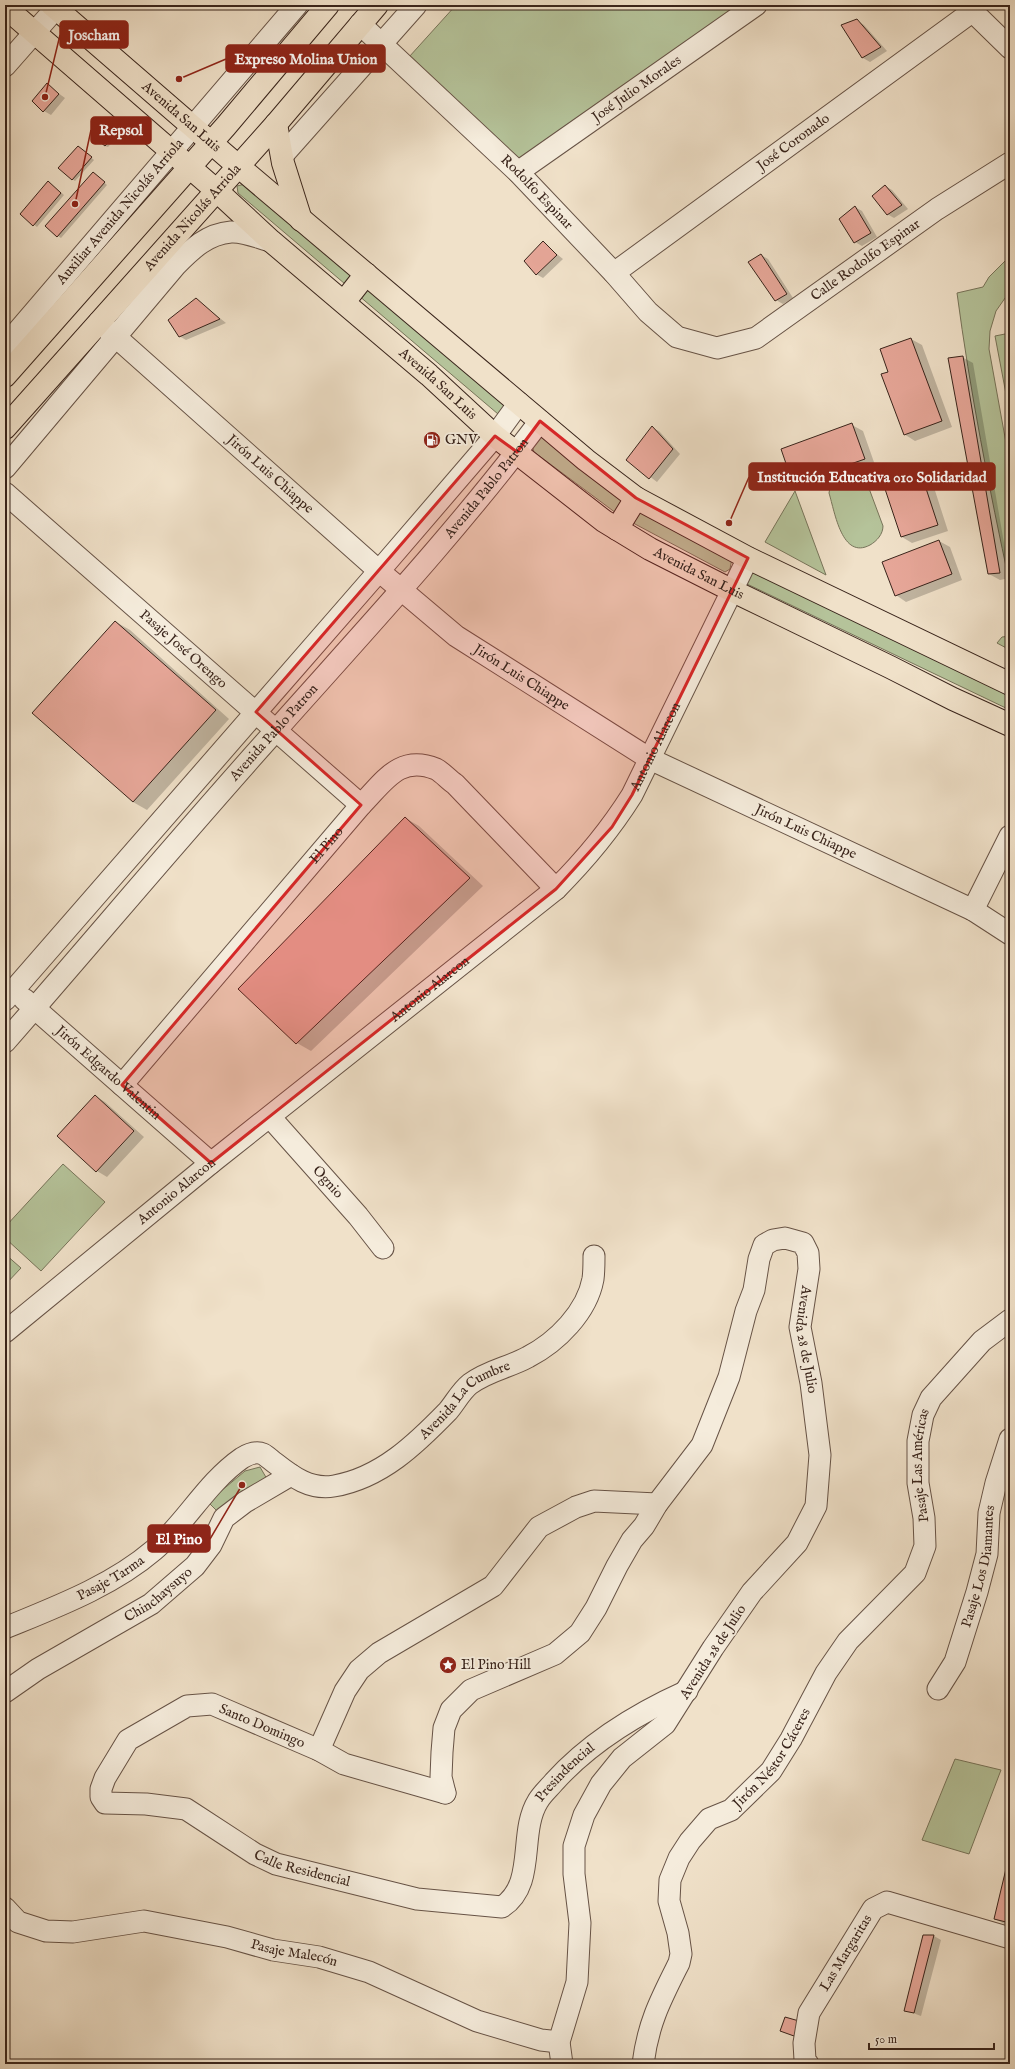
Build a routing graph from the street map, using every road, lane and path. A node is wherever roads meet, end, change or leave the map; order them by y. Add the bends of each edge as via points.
1 (298, 5) edge
2 (328, 5) edge
3 (377, 5) edge
4 (416, 5) edge
5 (756, 5) edge
6 (54, 6) edge
7 (5, 7) edge
8 (970, 8) edge
9 (360, 24) junction
10 (34, 33) junction
11 (382, 44) junction
12 (1010, 48) edge
13 (5, 66) edge
14 (276, 124) junction
15 (193, 128) junction
16 (211, 143) junction
17 (282, 156) junction
18 (181, 159) junction
19 (1010, 163) edge
20 (238, 166) junction
21 (518, 172) junction
22 (217, 191) junction
23 (302, 220) junction
24 (271, 241) junction
25 (614, 273) junction
26 (366, 274) junction
27 (344, 302) junction
28 (99, 322) junction
29 (116, 338) junction
30 (5, 346) edge
31 (717, 348) joint
32 (5, 376) edge
33 (518, 403) junction
34 (540, 421) junction
35 (5, 428) edge
36 (495, 436) junction
37 (517, 452) junction
38 (5, 468) edge
39 (5, 493) edge
40 (636, 498) junction
41 (617, 529) junction
42 (748, 558) junction
43 (379, 571) junction
44 (401, 590) junction
45 (733, 591) junction
46 (1010, 684) edge
47 (256, 712) junction
48 (1010, 725) edge
49 (276, 730) junction
50 (650, 759) junction
51 (206, 770) junction
52 (223, 791) junction
53 (361, 805) junction
54 (1010, 836) edge
55 (556, 889) junction
56 (973, 910) junction
57 (1010, 934) edge
58 (8, 991) edge
59 (35, 1008) junction
60 (5, 1042) edge
61 (122, 1085) junction
62 (270, 1117) junction
63 (211, 1163) junction
64 (383, 1248) dead end
65 (594, 1256) dead end
66 (1010, 1320) edge
67 (5, 1332) edge
68 (1010, 1439) edge
69 (291, 1475) junction
70 (656, 1504) junction
71 (5, 1628) edge
72 (848, 1641) joint
73 (938, 1689) dead end
74 (687, 1691) junction
75 (5, 1692) edge
76 (319, 1750) junction
77 (445, 1793) joint
78 (105, 1803) joint
79 (510, 1902) joint
80 (12, 1915) edge
81 (1010, 1938) edge
82 (559, 2042) junction
83 (562, 2064) edge
84 (643, 2064) edge
85 (808, 2064) edge

1 - 15 street, Auxiliar Avenida Nicolás Arriola
2 - 16 main road
3 - 9 main road, Avenida Nicolás Arriola
4 - 11 street
5 - 21 street, José Julio Morales
6 - 10 street
6 - 15 main road, Avenida San Luis
7 - 10 main road, Avenida San Luis
8 - 12 street
8 - 25 street, José Coronado
9 - 11 street, Rodolfo Espinar
9 - 14 main road, Avenida Nicolás Arriola
10 - 13 street
10 - 18 main road, Avenida San Luis
11 - 17 street
11 - 21 street, Rodolfo Espinar
14 - 17 main road
14 - 20 main road, Avenida Nicolás Arriola
15 - 16 main road, Avenida San Luis
15 - 18 street, Auxiliar Avenida Nicolás Arriola
16 - 18 main road
16 - 20 main road, Avenida San Luis
17 - 23 main road
18 - 22 main road, Avenida San Luis
18 - 30 street, Auxiliar Avenida Nicolás Arriola
18 - 32 main road
19 - 31 street, Calle Rodolfo Espinar via 937,209 756,338
20 - 22 main road, Avenida Nicolás Arriola
20 - 23 main road, Avenida San Luis
21 - 25 street, Rodolfo Espinar
22 - 24 main road, Avenida San Luis
22 - 28 main road, Avenida Nicolás Arriola
23 - 26 main road, Avenida San Luis
24 - 27 main road, Avenida San Luis
24 - 29 street via 232,232 198,244 176,265
25 - 31 street, Rodolfo Espinar via 648,312 676,338
26 - 27 main road
26 - 33 main road, Avenida San Luis
27 - 36 main road, Avenida San Luis
28 - 29 street, Jirón Luis Chiappe
28 - 35 main road, Avenida Nicolás Arriola
29 - 38 street
29 - 43 street, Jirón Luis Chiappe
33 - 34 main road, Avenida San Luis
33 - 36 street, Avenida Pablo Patron
34 - 37 street, Avenida Pablo Patron
34 - 40 main road, Avenida San Luis
36 - 37 main road, Avenida San Luis
36 - 43 street, Avenida Pablo Patron
37 - 41 main road, Avenida San Luis
37 - 44 street, Avenida Pablo Patron
39 - 47 street, Pasaje José Orengo
40 - 41 main road
40 - 42 main road, Avenida San Luis
41 - 45 main road, Avenida San Luis via 650,549
42 - 45 street, Antonio Alarcon
42 - 46 main road, Avenida San Luis
43 - 44 street, Jirón Luis Chiappe
43 - 47 street, Avenida Pablo Patron
44 - 49 street, Avenida Pablo Patron
44 - 50 street, Jirón Luis Chiappe via 456,636
45 - 48 main road, Avenida San Luis
45 - 50 street, Antonio Alarcon
47 - 49 street, Pasaje José Orengo
47 - 51 street, Avenida Pablo Patron
49 - 52 street, Avenida Pablo Patron
49 - 53 street, Pasaje José Orengo
50 - 55 street, Antonio Alarcon via 632,795 612,826 583,862
50 - 56 street, Jirón Luis Chiappe
51 - 52 street
51 - 58 street, Avenida Pablo Patron
52 - 59 street, Avenida Pablo Patron
53 - 55 street, El Pino via 396,769 413,763 436,769 455,784
53 - 61 street, El Pino
54 - 56 street
55 - 62 street, Antonio Alarcon
56 - 57 street, Jirón Luis Chiappe
58 - 59 street, Jirón Edgardo Valentin
59 - 60 street, Avenida Pablo Patron
59 - 61 street, Jirón Edgardo Valentin
61 - 63 street, Jirón Edgardo Valentin
62 - 63 street, Antonio Alarcon
62 - 64 street, Ognio
63 - 67 street, Antonio Alarcon
65 - 69 street, Avenida La Cumbre via 593,1280 584,1302 568,1327 528,1357 488,1372 468,1386 428,1431 389,1464 356,1480 333,1486 310,1486
66 - 72 street, Pasaje Las Américas via 982,1341 931,1398 923,1415 918,1441 918,1483 924,1518 925,1546 915,1573
68 - 73 street, Pasaje Los Diamantes via 991,1506 987,1554 978,1592 955,1662
69 - 71 street, Pasaje Tarma via 262,1454 252,1453 242,1458 212,1484 156,1549 136,1565 111,1581
69 - 75 street, Chinchaysuyo via 245,1502 224,1518 211,1545 195,1566 151,1604 38,1669
70 - 74 street, Avenida 28 de Julio via 702,1444 729,1377 764,1245 785,1238 803,1243 808,1253 809,1269 800,1327 820,1455 816,1506 797,1543 752,1592
70 - 76 street via 594,1501 576,1507 539,1527 492,1586 384,1650 359,1670 345,1691
70 - 77 street, Avenida 28 de Julio via 644,1526 620,1559 596,1608 580,1633 555,1654 471,1690 451,1710 444,1728 440,1777
72 - 84 street, Jirón Néstor Cáceres via 826,1673 792,1739 771,1771 731,1810 710,1819 679,1858 670,1880 669,1902 678,1933 680,1963 653,2016 645,2044
74 - 79 street, Presindencial via 654,1706 598,1742 561,1775 538,1801 529,1827 523,1878
74 - 82 street, Avenida 28 de Julio via 665,1724 622,1758 601,1784 584,1815 574,1846 574,1874 580,1923 577,1982
76 - 77 street, Santo Domingo via 344,1764
76 - 78 street, Santo Domingo via 212,1704 187,1706 128,1740 105,1778 101,1789 101,1797
78 - 79 street, Calle Residencial via 186,1809 255,1854 276,1864 417,1899 502,1907
80 - 82 street, Pasaje Malecón via 46,1931 72,1932 144,1921 227,1936 273,1950 319,1956 369,1972 477,2021 541,2040
81 - 85 street, Las Margaritas via 887,1902 873,1909 809,2013 804,2043 805,2060
82 - 83 street, Avenida 28 de Julio

